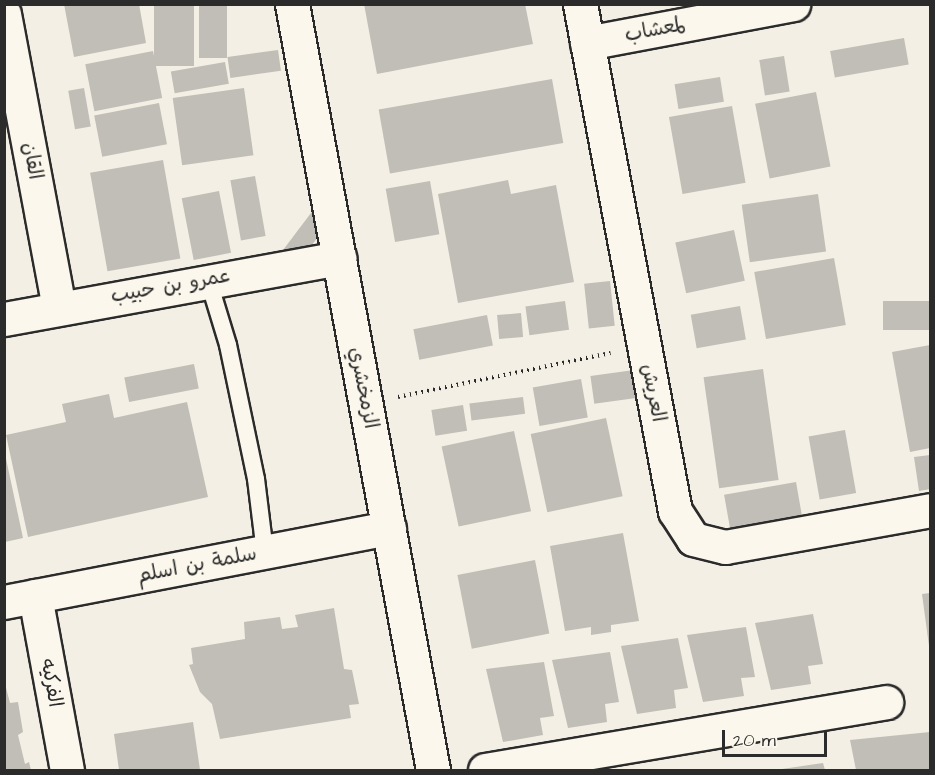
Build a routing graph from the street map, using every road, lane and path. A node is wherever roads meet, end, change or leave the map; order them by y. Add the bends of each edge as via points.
1 (292, 4) edge
2 (580, 4) edge
3 (793, 4) edge
4 (4, 14) edge
5 (587, 43) junction
6 (339, 258) junction
7 (208, 279) junction
8 (59, 308) junction
9 (4, 319) edge
10 (644, 347) junction
11 (366, 404) junction
12 (930, 510) edge
13 (389, 528) junction
14 (265, 552) junction
15 (20, 599) edge
16 (886, 702) dead end
17 (67, 771) edge
18 (434, 771) edge
19 (485, 771) edge

1 - 6 street, الزمخشري
2 - 5 street, العريش
3 - 5 street, لمعشاب
4 - 8 street, القان
5 - 10 street, العريش
6 - 7 street, عمرو بن حبيب
6 - 11 street, الزمخشري
7 - 8 street, عمرو بن حبيب
7 - 14 lane via 228,345
8 - 9 street, عمرو بن حبيب
10 - 11 path
10 - 12 street, العريش via 675,511 693,539 725,547
11 - 13 street, الزمخشري
13 - 14 street, سلمة بن اسلم
13 - 18 street, الزمخشري
14 - 15 street, سلمة بن اسلم
15 - 17 street, الفركيه
16 - 19 street

